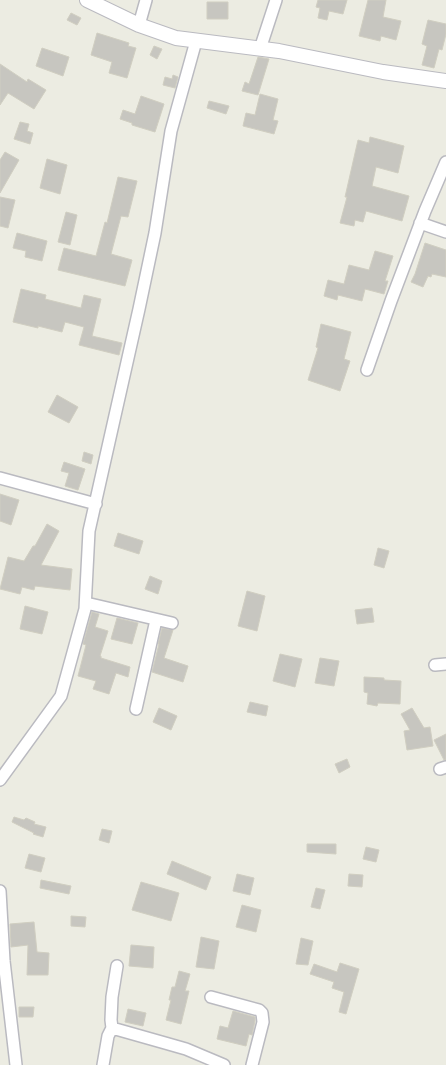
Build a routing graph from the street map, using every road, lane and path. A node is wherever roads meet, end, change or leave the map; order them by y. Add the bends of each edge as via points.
1 (87, 0) edge
2 (146, 0) edge
3 (276, 0) edge
4 (139, 25) junction
5 (196, 40) junction
6 (260, 49) junction
7 (446, 81) edge
8 (446, 162) edge
9 (420, 223) junction
10 (446, 232) edge
11 (367, 370) dead end
12 (0, 478) edge
13 (96, 504) junction
14 (86, 603) junction
15 (156, 620) junction
16 (172, 623) dead end
17 (136, 709) dead end
18 (0, 780) edge
19 (0, 891) edge
20 (117, 966) dead end
21 (211, 997) dead end
22 (112, 1028) junction
23 (16, 1065) edge
24 (103, 1065) edge
25 (224, 1065) edge
26 (252, 1065) edge

1 - 4 street
2 - 4 street
3 - 6 street
4 - 5 street via 176,38
5 - 6 street
5 - 13 street via 171,131 155,233
6 - 7 street
8 - 9 street
9 - 10 street
9 - 11 street
12 - 13 street
13 - 14 street via 89,531
14 - 15 street
14 - 18 street via 61,696
15 - 16 street
15 - 17 street
19 - 23 street
20 - 22 street
21 - 26 street via 262,1013 263,1022
22 - 24 street
22 - 25 street via 172,1045

